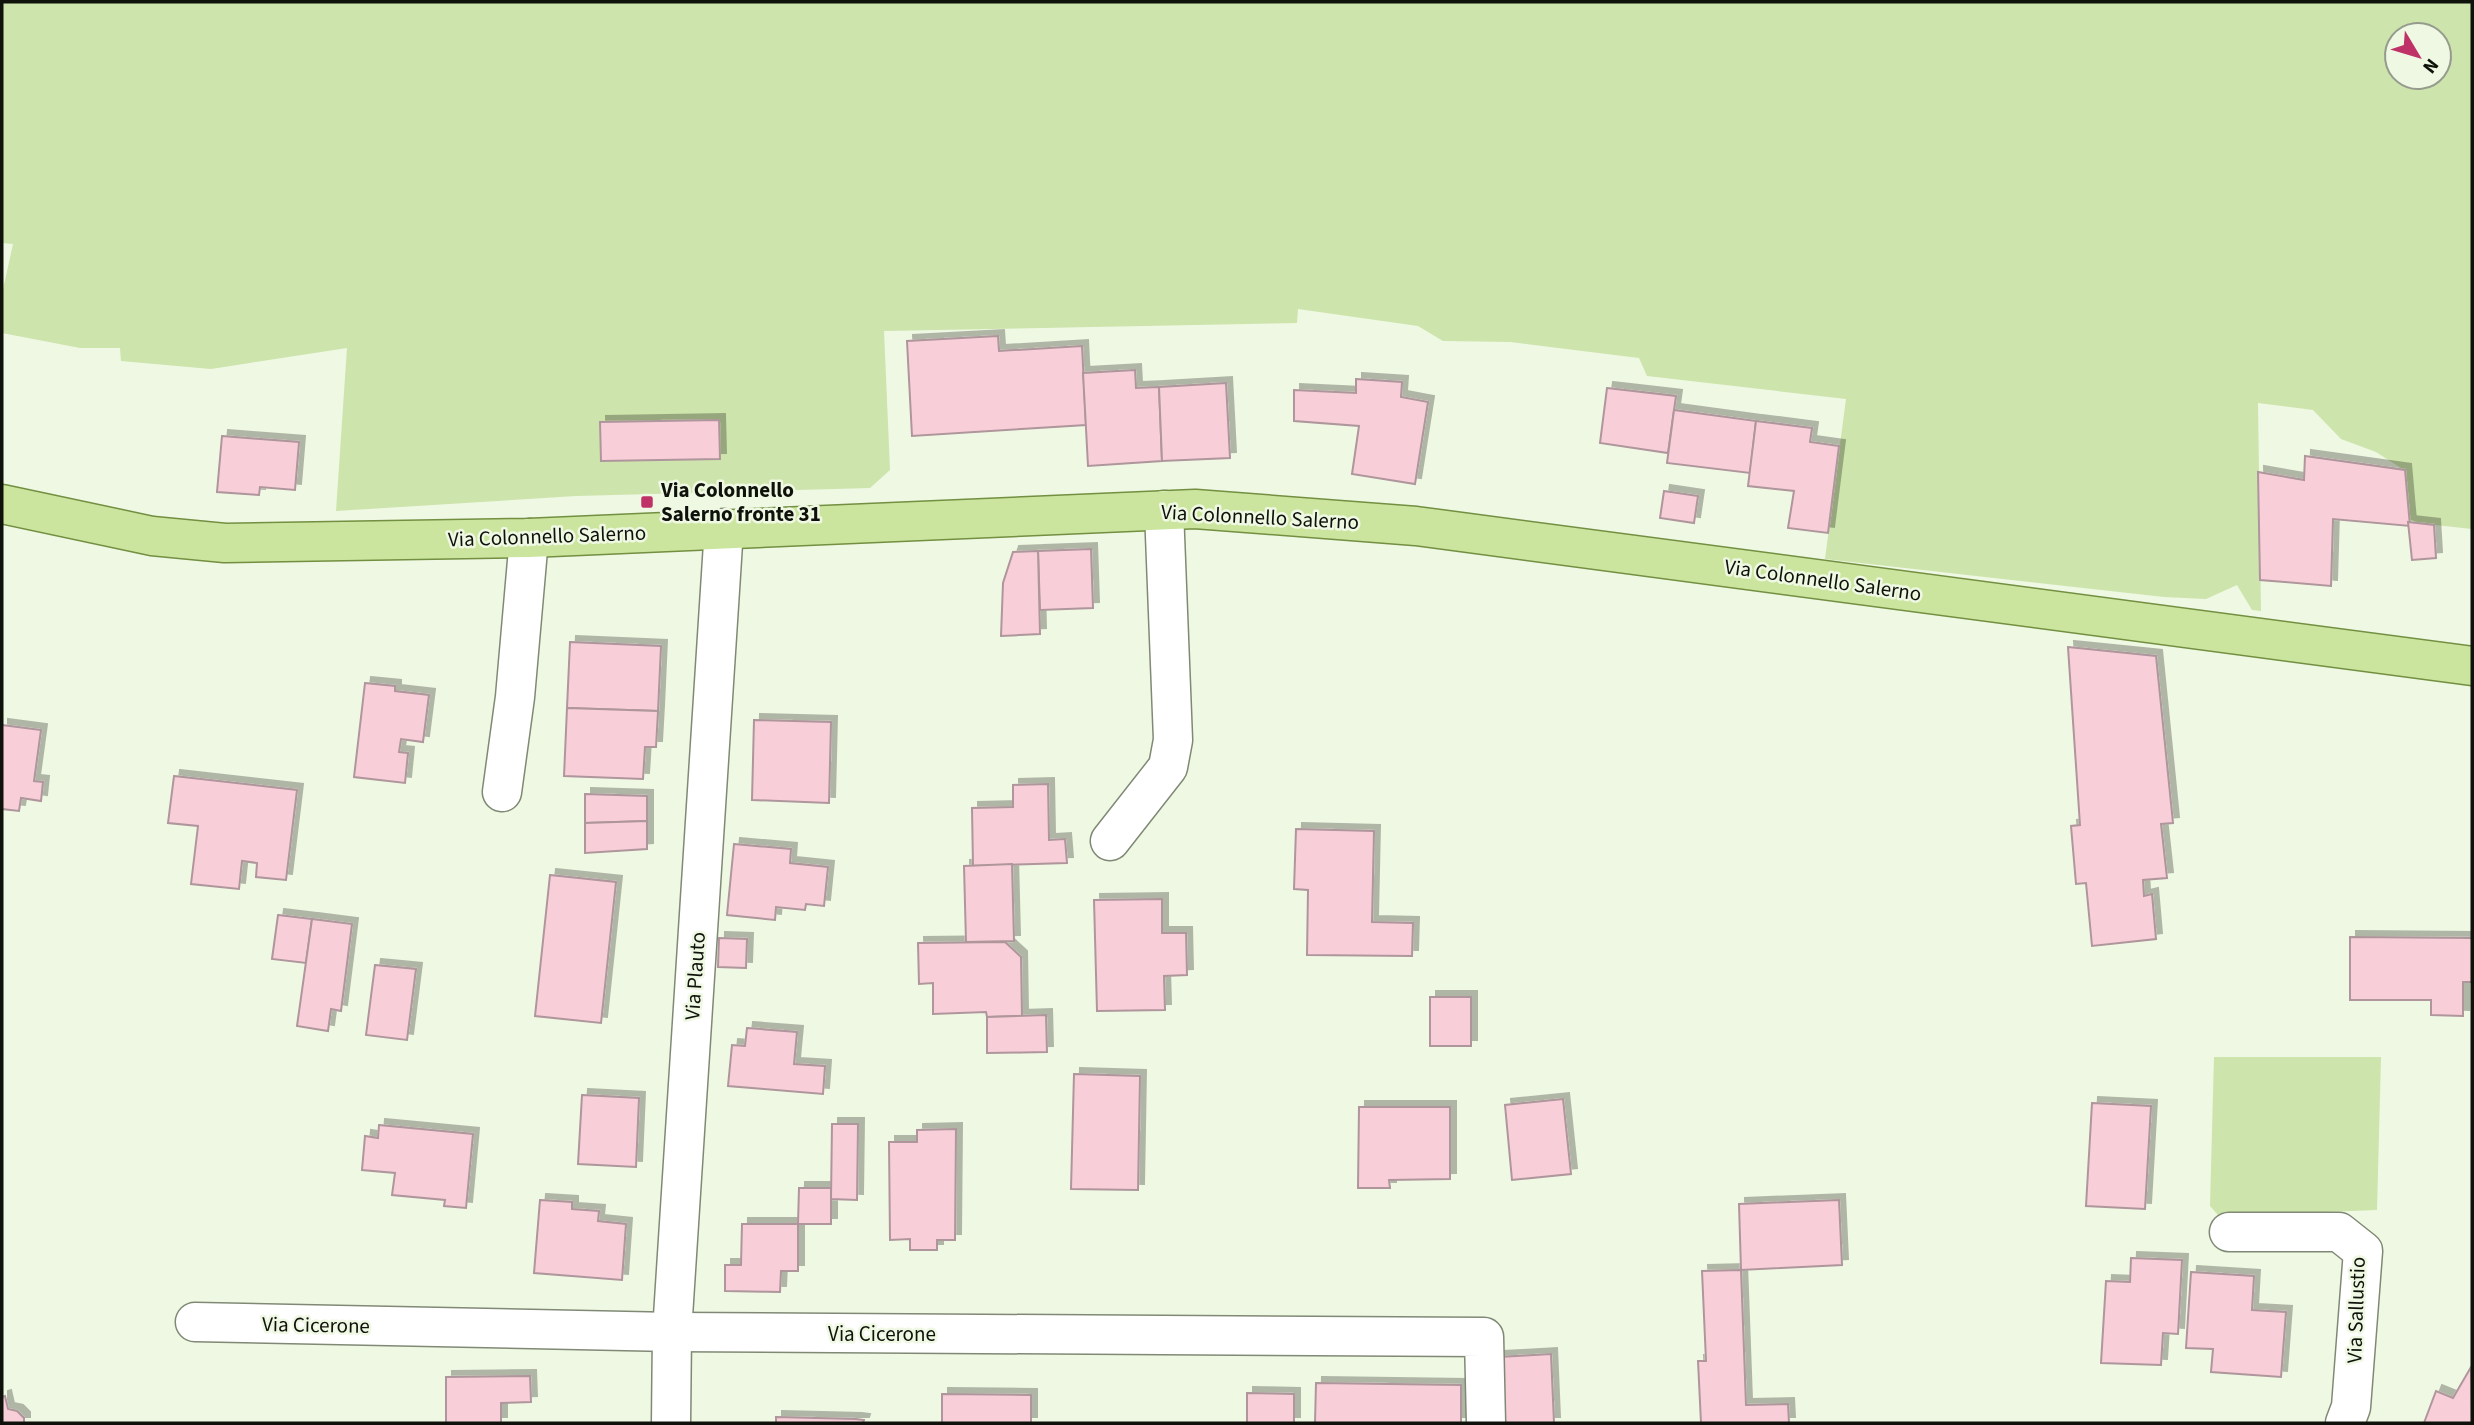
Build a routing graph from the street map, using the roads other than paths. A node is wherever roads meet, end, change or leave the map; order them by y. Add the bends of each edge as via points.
1 (2, 503) edge
2 (1164, 510) junction
3 (724, 528) junction
4 (529, 538) junction
5 (2472, 666) edge
6 (502, 792) dead end
7 (1110, 841) dead end
8 (2229, 1232) dead end
9 (195, 1322) dead end
10 (672, 1332) junction
11 (671, 1423) edge
12 (1486, 1423) edge
13 (2345, 1423) edge

1 - 4 main road, Via Colonnello Salerno via 152,536 225,543
2 - 3 main road, Via Colonnello Salerno
2 - 5 main road, Via Colonnello Salerno via 1416,526
2 - 7 street via 1173,740 1168,767
3 - 4 main road, Via Colonnello Salerno
3 - 10 street, Via Plauto
4 - 6 street
8 - 13 street, Via Sallustio via 2339,1232 2363,1251 2351,1407
9 - 10 street, Via Cicerone
10 - 11 street, Via Plauto
10 - 12 street, Via Cicerone via 1484,1337

